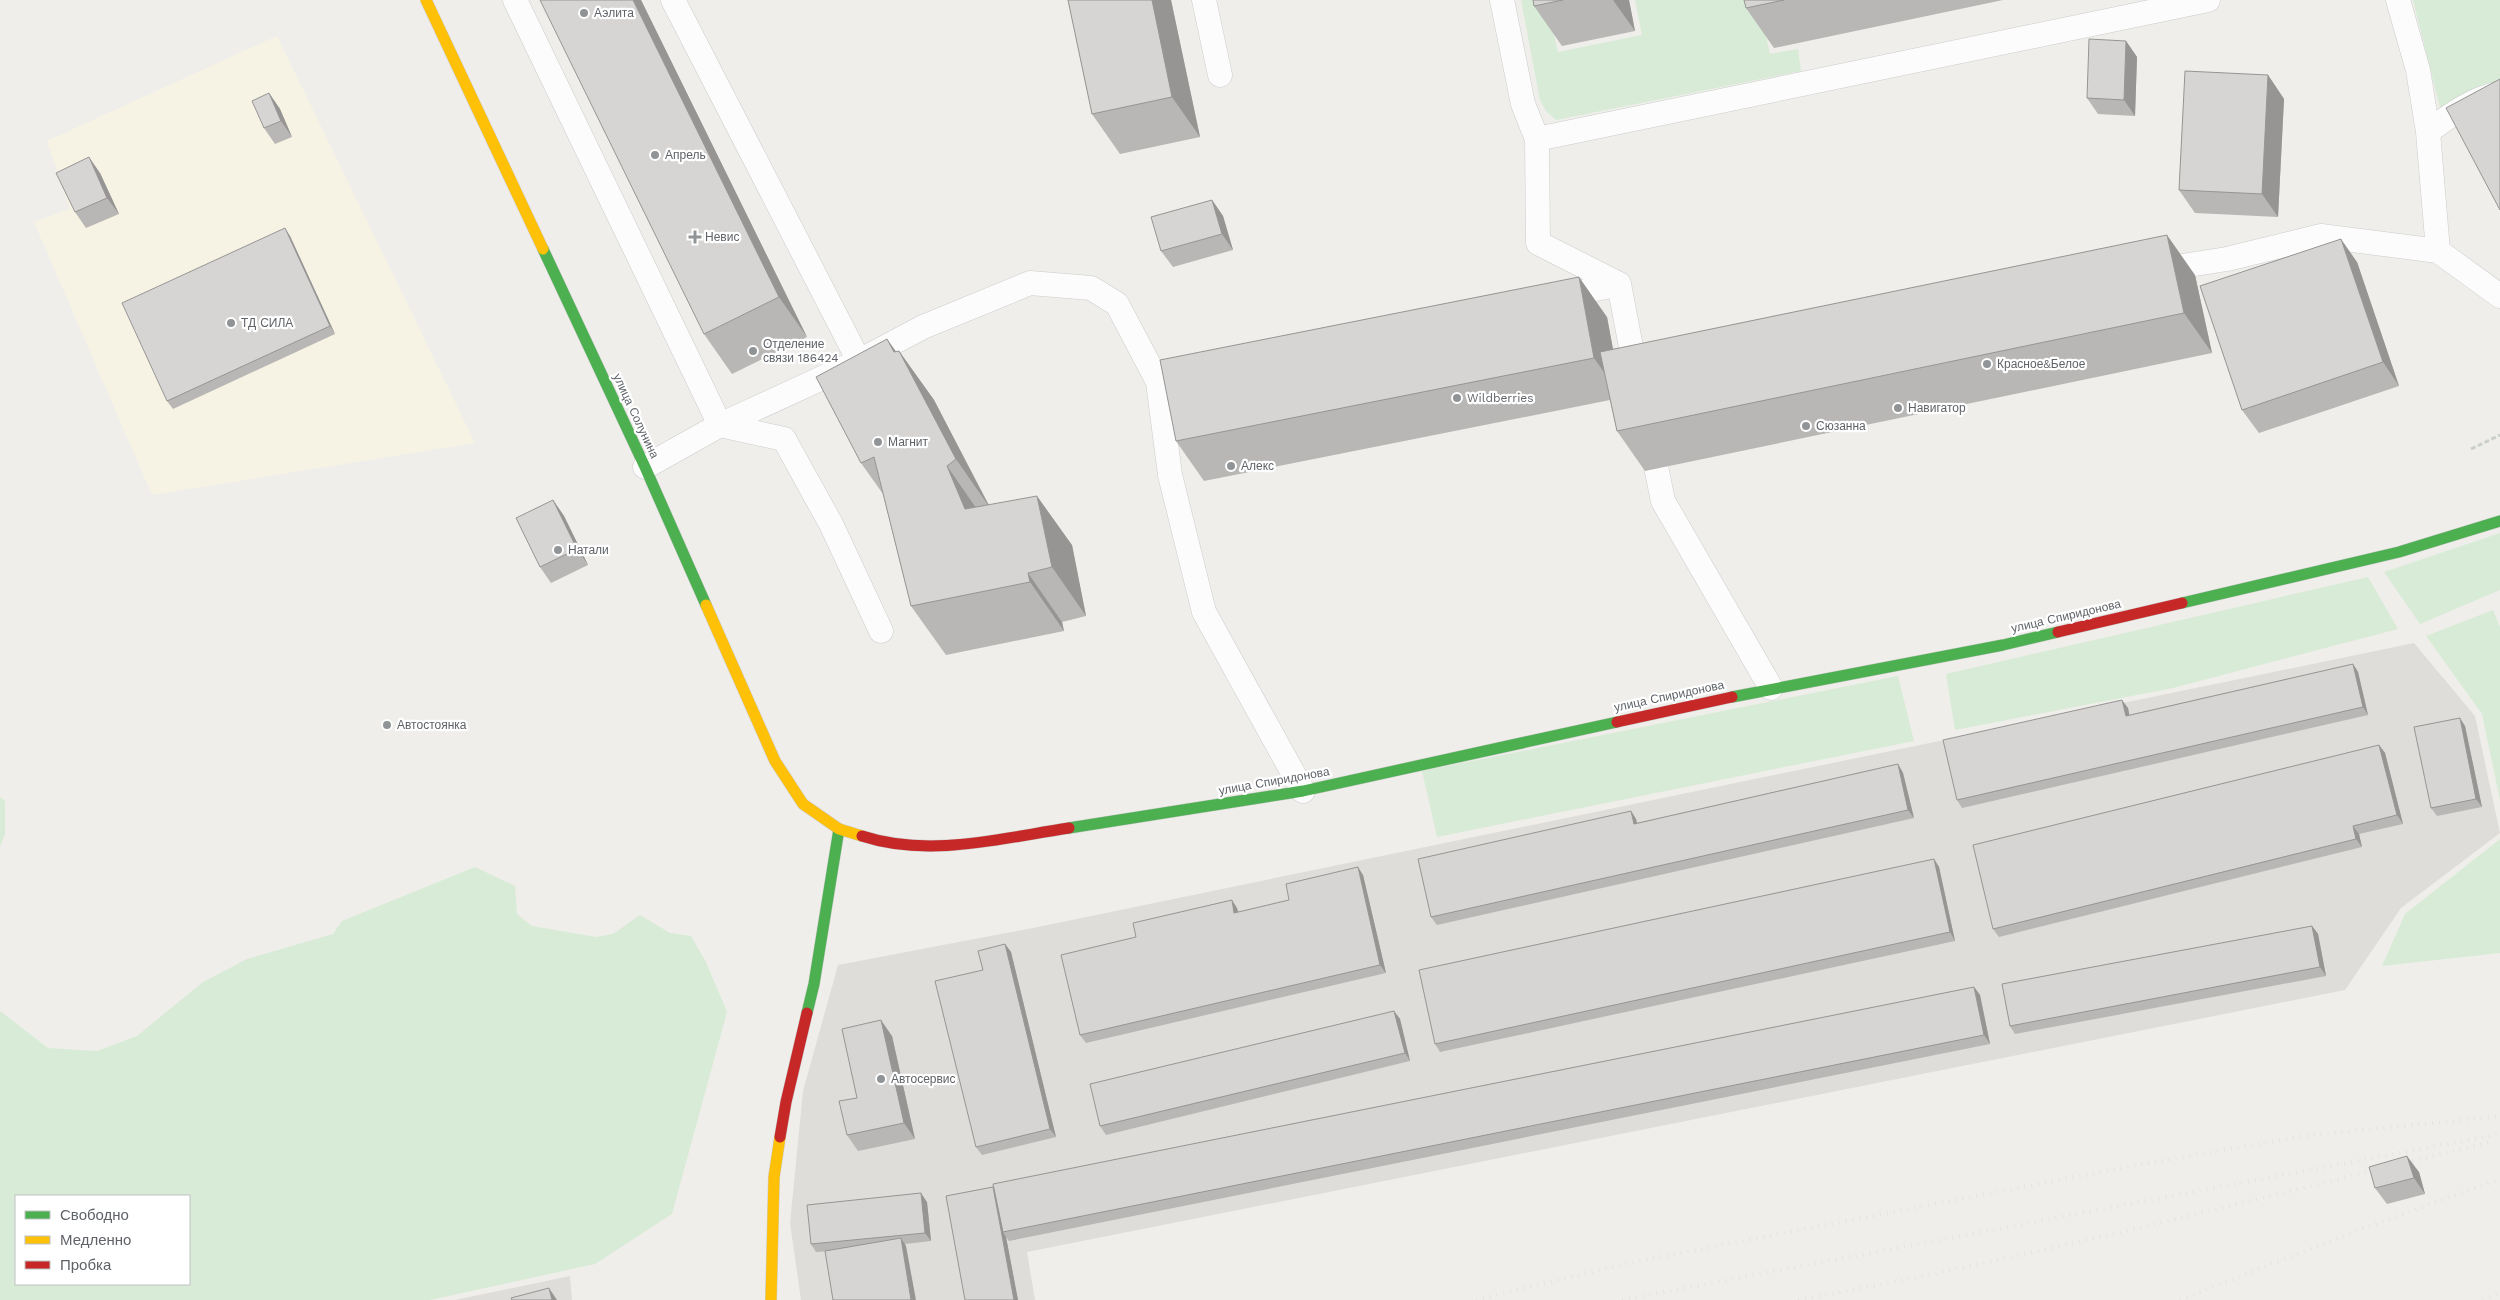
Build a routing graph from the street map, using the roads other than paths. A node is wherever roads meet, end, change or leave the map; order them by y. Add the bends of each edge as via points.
1 (426, 0) edge
2 (515, 0) edge
3 (673, 0) edge
4 (1204, 0) edge
5 (1502, 0) edge
6 (2208, 0) edge
7 (2398, 0) edge
8 (1220, 75) dead end
9 (2500, 93) edge
10 (2428, 132) junction
11 (1537, 138) junction
12 (2438, 251) junction
13 (2139, 273) edge
14 (1619, 284) junction
15 (2500, 296) edge
16 (1535, 302) edge
17 (859, 361) junction
18 (720, 425) junction
19 (645, 467) junction
20 (2500, 521) edge
21 (881, 631) dead end
22 (1771, 688) junction
23 (1304, 791) junction
24 (838, 828) junction
25 (771, 1300) edge

1 - 19 street, улица Солунина
2 - 18 lane
3 - 17 lane
4 - 8 lane
5 - 11 lane via 1524,104
6 - 11 lane
7 - 10 lane via 2418,70
9 - 10 lane via 2458,110
10 - 12 lane
11 - 14 lane via 1538,243
12 - 13 lane via 2321,236 2227,259
12 - 15 lane
14 - 16 lane
14 - 22 lane via 1641,350 1643,408 1664,501
17 - 18 lane
17 - 23 lane via 923,327 1030,283 1091,288 1117,304 1167,380 1170,475 1204,612
18 - 19 lane
18 - 21 lane via 784,439 832,524
19 - 24 street, улица Солунина via 775,761 803,804
20 - 22 street, улица Спиридонова via 2399,552 2003,645
22 - 23 street, улица Спиридонова
23 - 24 street, улица Спиридонова via 952,846 886,844
24 - 25 street via 814,984 786,1102 774,1177

